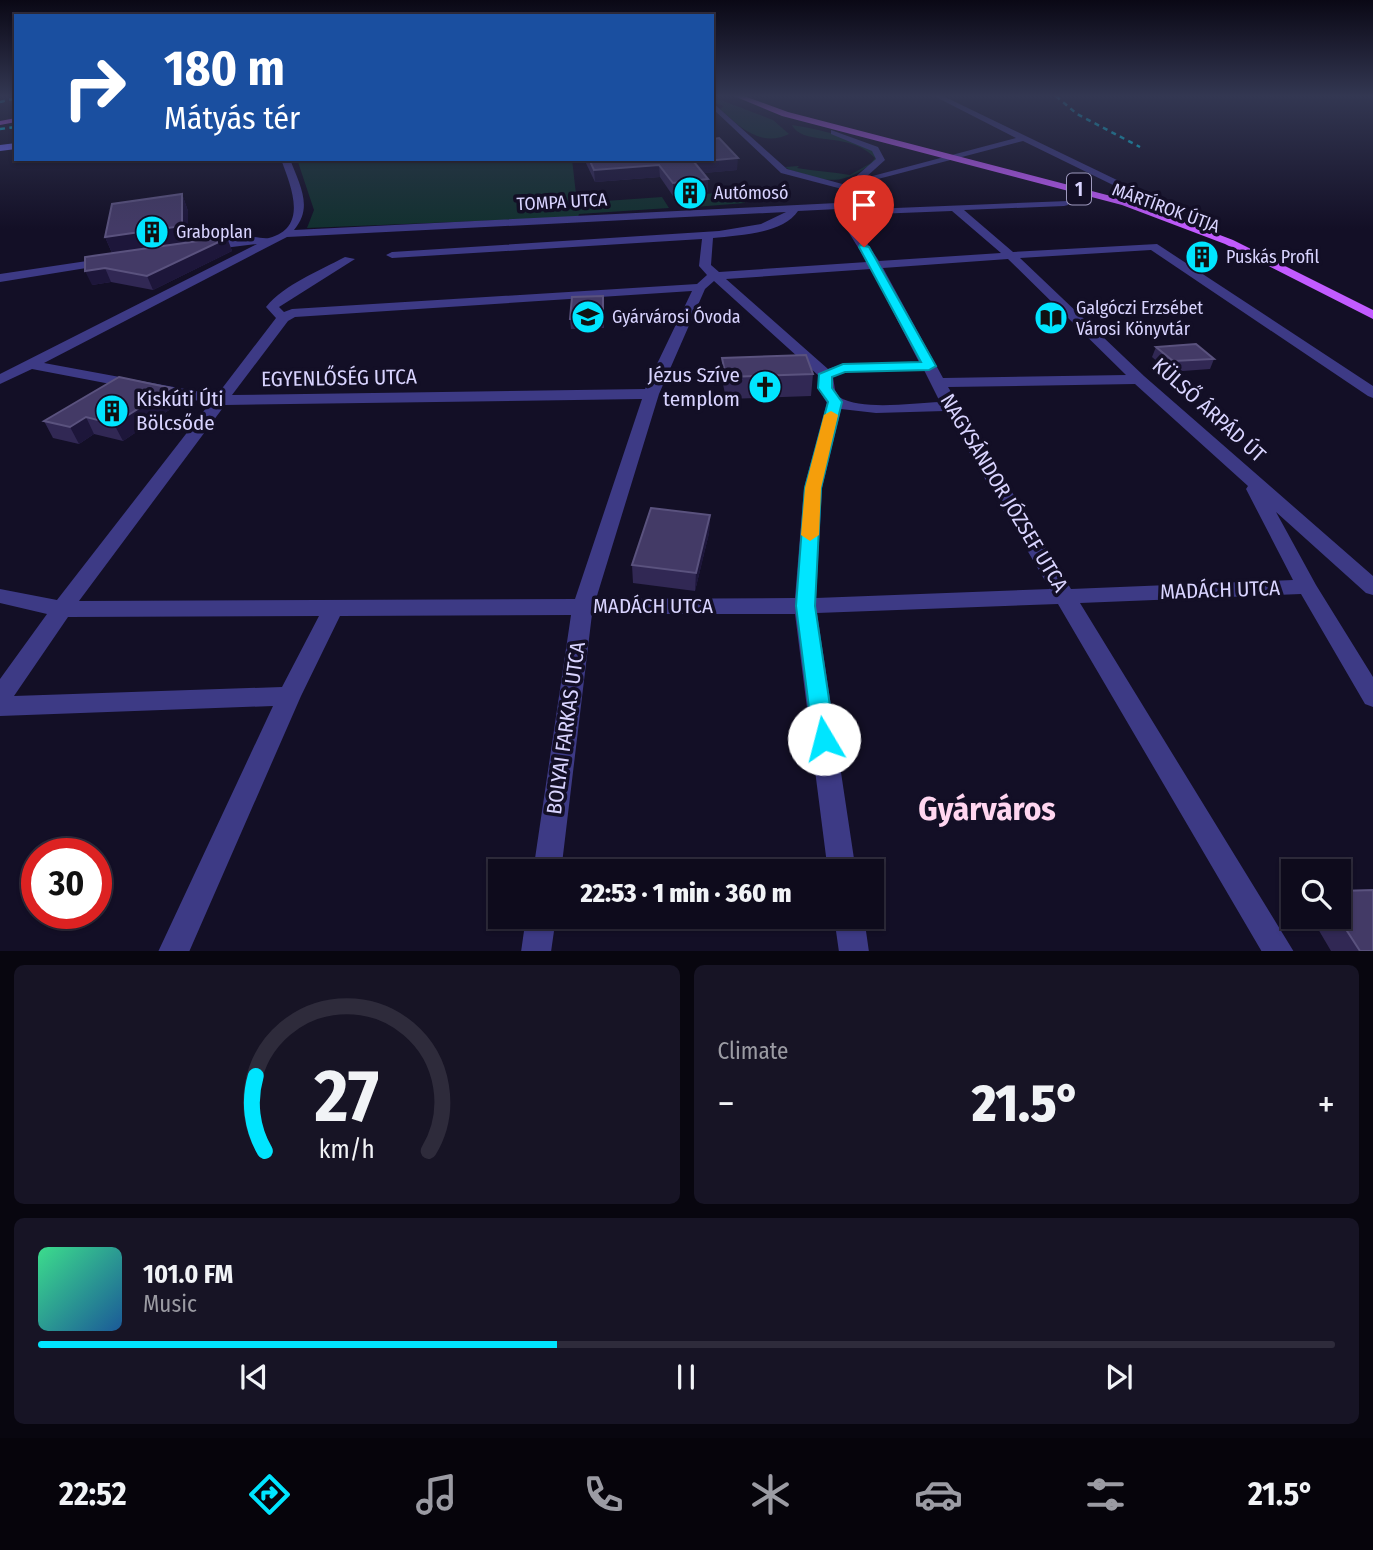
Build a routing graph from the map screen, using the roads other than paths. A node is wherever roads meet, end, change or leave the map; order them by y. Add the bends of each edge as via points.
1 (751, 140) edge
2 (854, 140) edge
3 (871, 140) edge
4 (882, 140) edge
5 (1003, 140) edge
6 (1003, 140) edge
7 (1030, 140) edge
8 (939, 156) junction
9 (286, 161) edge
10 (871, 170) junction
11 (850, 187) junction
12 (1064, 203) dead end
13 (842, 206) junction
14 (954, 207) junction
15 (796, 208) junction
16 (874, 211) dead end
17 (1181, 222) junction
18 (285, 234) junction
19 (708, 234) junction
20 (270, 243) junction
21 (197, 248) edge
22 (392, 255) dead end
23 (1010, 255) junction
24 (349, 259) dead end
25 (115, 261) edge
26 (874, 263) junction
27 (1296, 277) junction
28 (0, 278) edge
29 (707, 282) junction
30 (288, 315) junction
31 (1373, 315) edge
32 (31, 365) junction
33 (929, 366) junction
34 (826, 374) junction
35 (1139, 379) junction
36 (0, 380) edge
37 (938, 383) junction
38 (1373, 393) edge
39 (651, 394) junction
40 (221, 400) junction
41 (835, 402) junction
42 (950, 406) junction
43 (1248, 477) junction
44 (1307, 587) junction
45 (1373, 588) edge
46 (1064, 595) junction
47 (0, 596) edge
48 (583, 606) junction
49 (806, 606) junction
50 (334, 607) junction
51 (62, 609) junction
52 (289, 696) junction
53 (1373, 697) edge
54 (0, 698) edge
55 (0, 706) edge
56 (549, 859) edge
57 (840, 859) edge
58 (539, 929) edge
59 (850, 929) edge
60 (173, 951) edge
61 (536, 951) edge
62 (853, 951) edge
63 (1279, 951) edge

1 - 11 street via 784,171
2 - 10 street via 875,149 881,160
3 - 8 main road, 1
4 - 8 main road, 1
5 - 8 street
6 - 8 street
7 - 17 street via 1144,198
8 - 10 street
8 - 11 street
8 - 17 main road, MÁRTÍROK ÚTJA / 1 via 1106,197
8 - 27 main road, MÁRTÍROK ÚTJA / 1 via 1137,214
9 - 18 street via 302,206 297,223
10 - 11 street
11 - 13 street
12 - 14 street
13 - 15 street, TOMPA UTCA
13 - 26 street, NAGYSÁNDOR JÓZSEF UTCA via 843,215
14 - 16 street
14 - 23 street, KÜLSŐ ÁRPÁD ÚT
15 - 18 street, TOMPA UTCA
15 - 19 street via 791,215 744,231
17 - 27 main road, MÁRTÍROK ÚTJA / 1
18 - 20 street
19 - 22 street
19 - 29 street
20 - 21 street via 251,240
20 - 32 street
23 - 26 street
23 - 35 street, KÜLSŐ ÁRPÁD ÚT
23 - 38 street via 1153,246
24 - 30 street via 272,307
25 - 28 street
26 - 29 street via 735,273
26 - 33 street, NAGYSÁNDOR JÓZSEF UTCA
27 - 31 main road, MÁRTÍROK ÚTJA / 1
29 - 30 street
29 - 34 street
29 - 39 street, BOLYAI FARKAS UTCA
30 - 40 street
32 - 36 street
32 - 40 street, EGYENLŐSÉG UTCA
33 - 34 street via 843,368
33 - 37 street, NAGYSÁNDOR JÓZSEF UTCA
34 - 41 street via 825,388
35 - 37 street
35 - 43 street, KÜLSŐ ÁRPÁD ÚT
37 - 42 street, NAGYSÁNDOR JÓZSEF UTCA
39 - 40 street, EGYENLŐSÉG UTCA
39 - 48 street, BOLYAI FARKAS UTCA
40 - 51 street
41 - 42 street via 857,408
41 - 49 street via 813,488
42 - 46 street, NAGYSÁNDOR JÓZSEF UTCA
43 - 44 street
43 - 45 street, KÜLSŐ ÁRPÁD ÚT
44 - 46 street, MADÁCH UTCA
44 - 53 street
46 - 49 street, MADÁCH UTCA
46 - 63 street, NAGYSÁNDOR JÓZSEF UTCA
47 - 51 street, MADÁCH UTCA
48 - 49 street, MADÁCH UTCA
48 - 50 street, MADÁCH UTCA
48 - 56 street, BOLYAI FARKAS UTCA
49 - 57 street
50 - 51 street, MADÁCH UTCA
50 - 52 street
51 - 54 street
52 - 55 street
52 - 60 street
58 - 61 street
59 - 62 street

